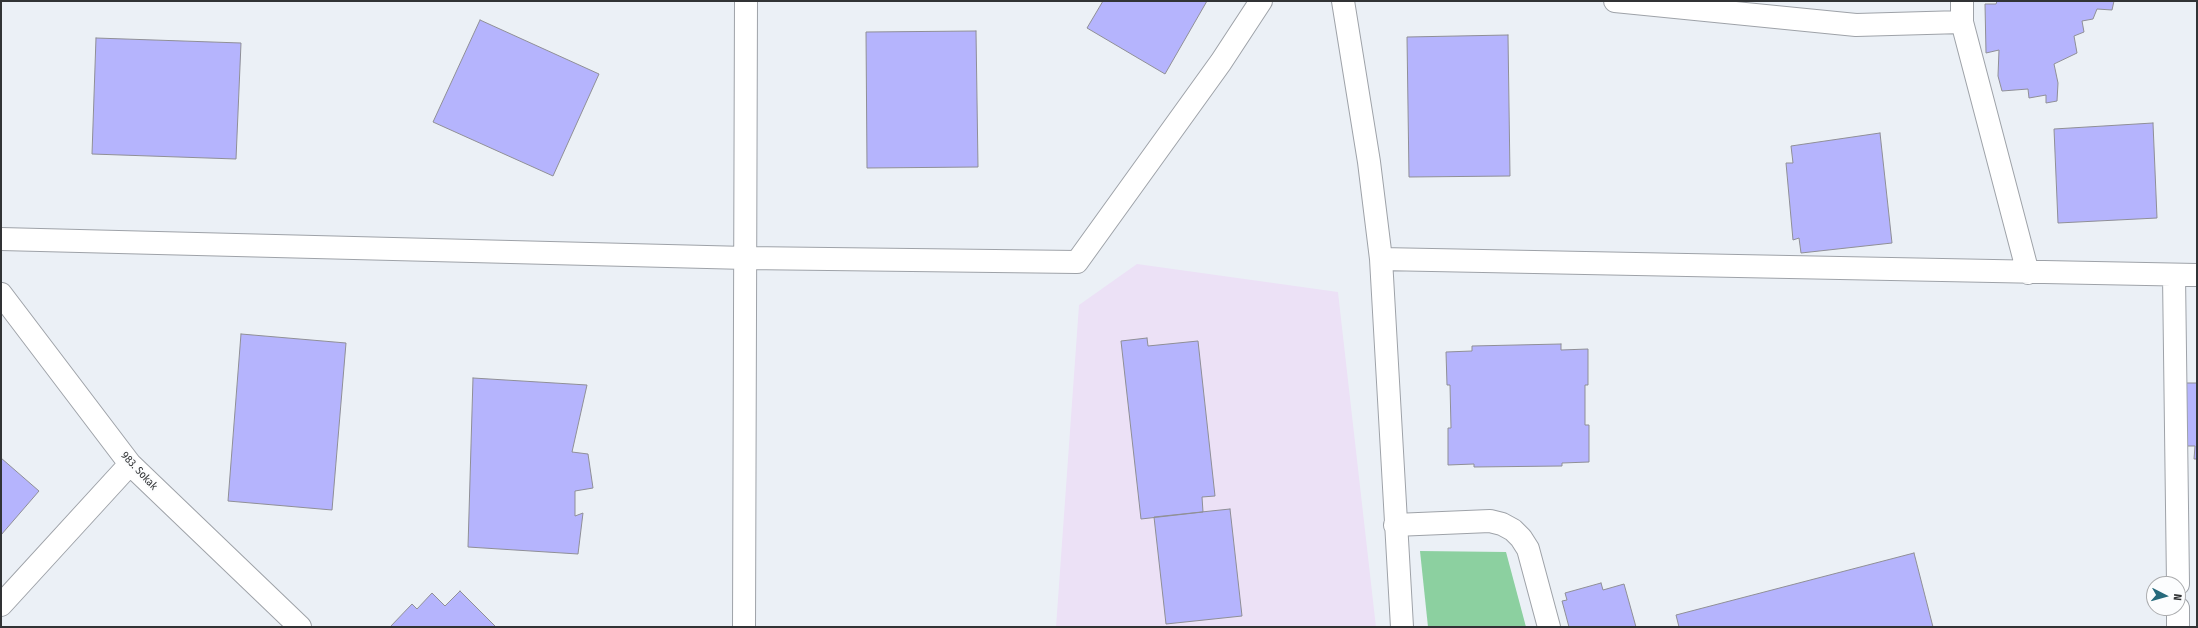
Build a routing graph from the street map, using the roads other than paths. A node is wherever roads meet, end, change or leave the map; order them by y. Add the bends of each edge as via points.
1 (746, 1) edge
2 (1261, 1) edge
3 (1343, 1) edge
4 (1615, 1) edge
5 (1962, 12) edge
6 (1, 239) edge
7 (746, 258) junction
8 (1381, 259) junction
9 (2028, 273) junction
10 (2174, 275) junction
11 (2197, 275) edge
12 (1, 294) edge
13 (130, 464) junction
14 (1395, 525) junction
15 (2178, 576) edge
16 (1, 605) edge
17 (2178, 616) edge
18 (300, 627) edge
19 (744, 627) edge
20 (1402, 627) edge
21 (1549, 627) edge
22 (2178, 627) edge

1 - 7 street
2 - 7 street via 1221,62 1077,262
3 - 8 street via 1369,162
4 - 5 street via 1856,24
5 - 9 street
6 - 7 street
7 - 19 street
8 - 9 street
8 - 14 street
9 - 10 street
10 - 11 street
10 - 15 street
12 - 13 street, 983. Sokak
13 - 16 street
13 - 18 street, 983. Sokak
14 - 20 street
14 - 21 street via 1490,521 1513,530 1522,538 1528,549
17 - 22 street

